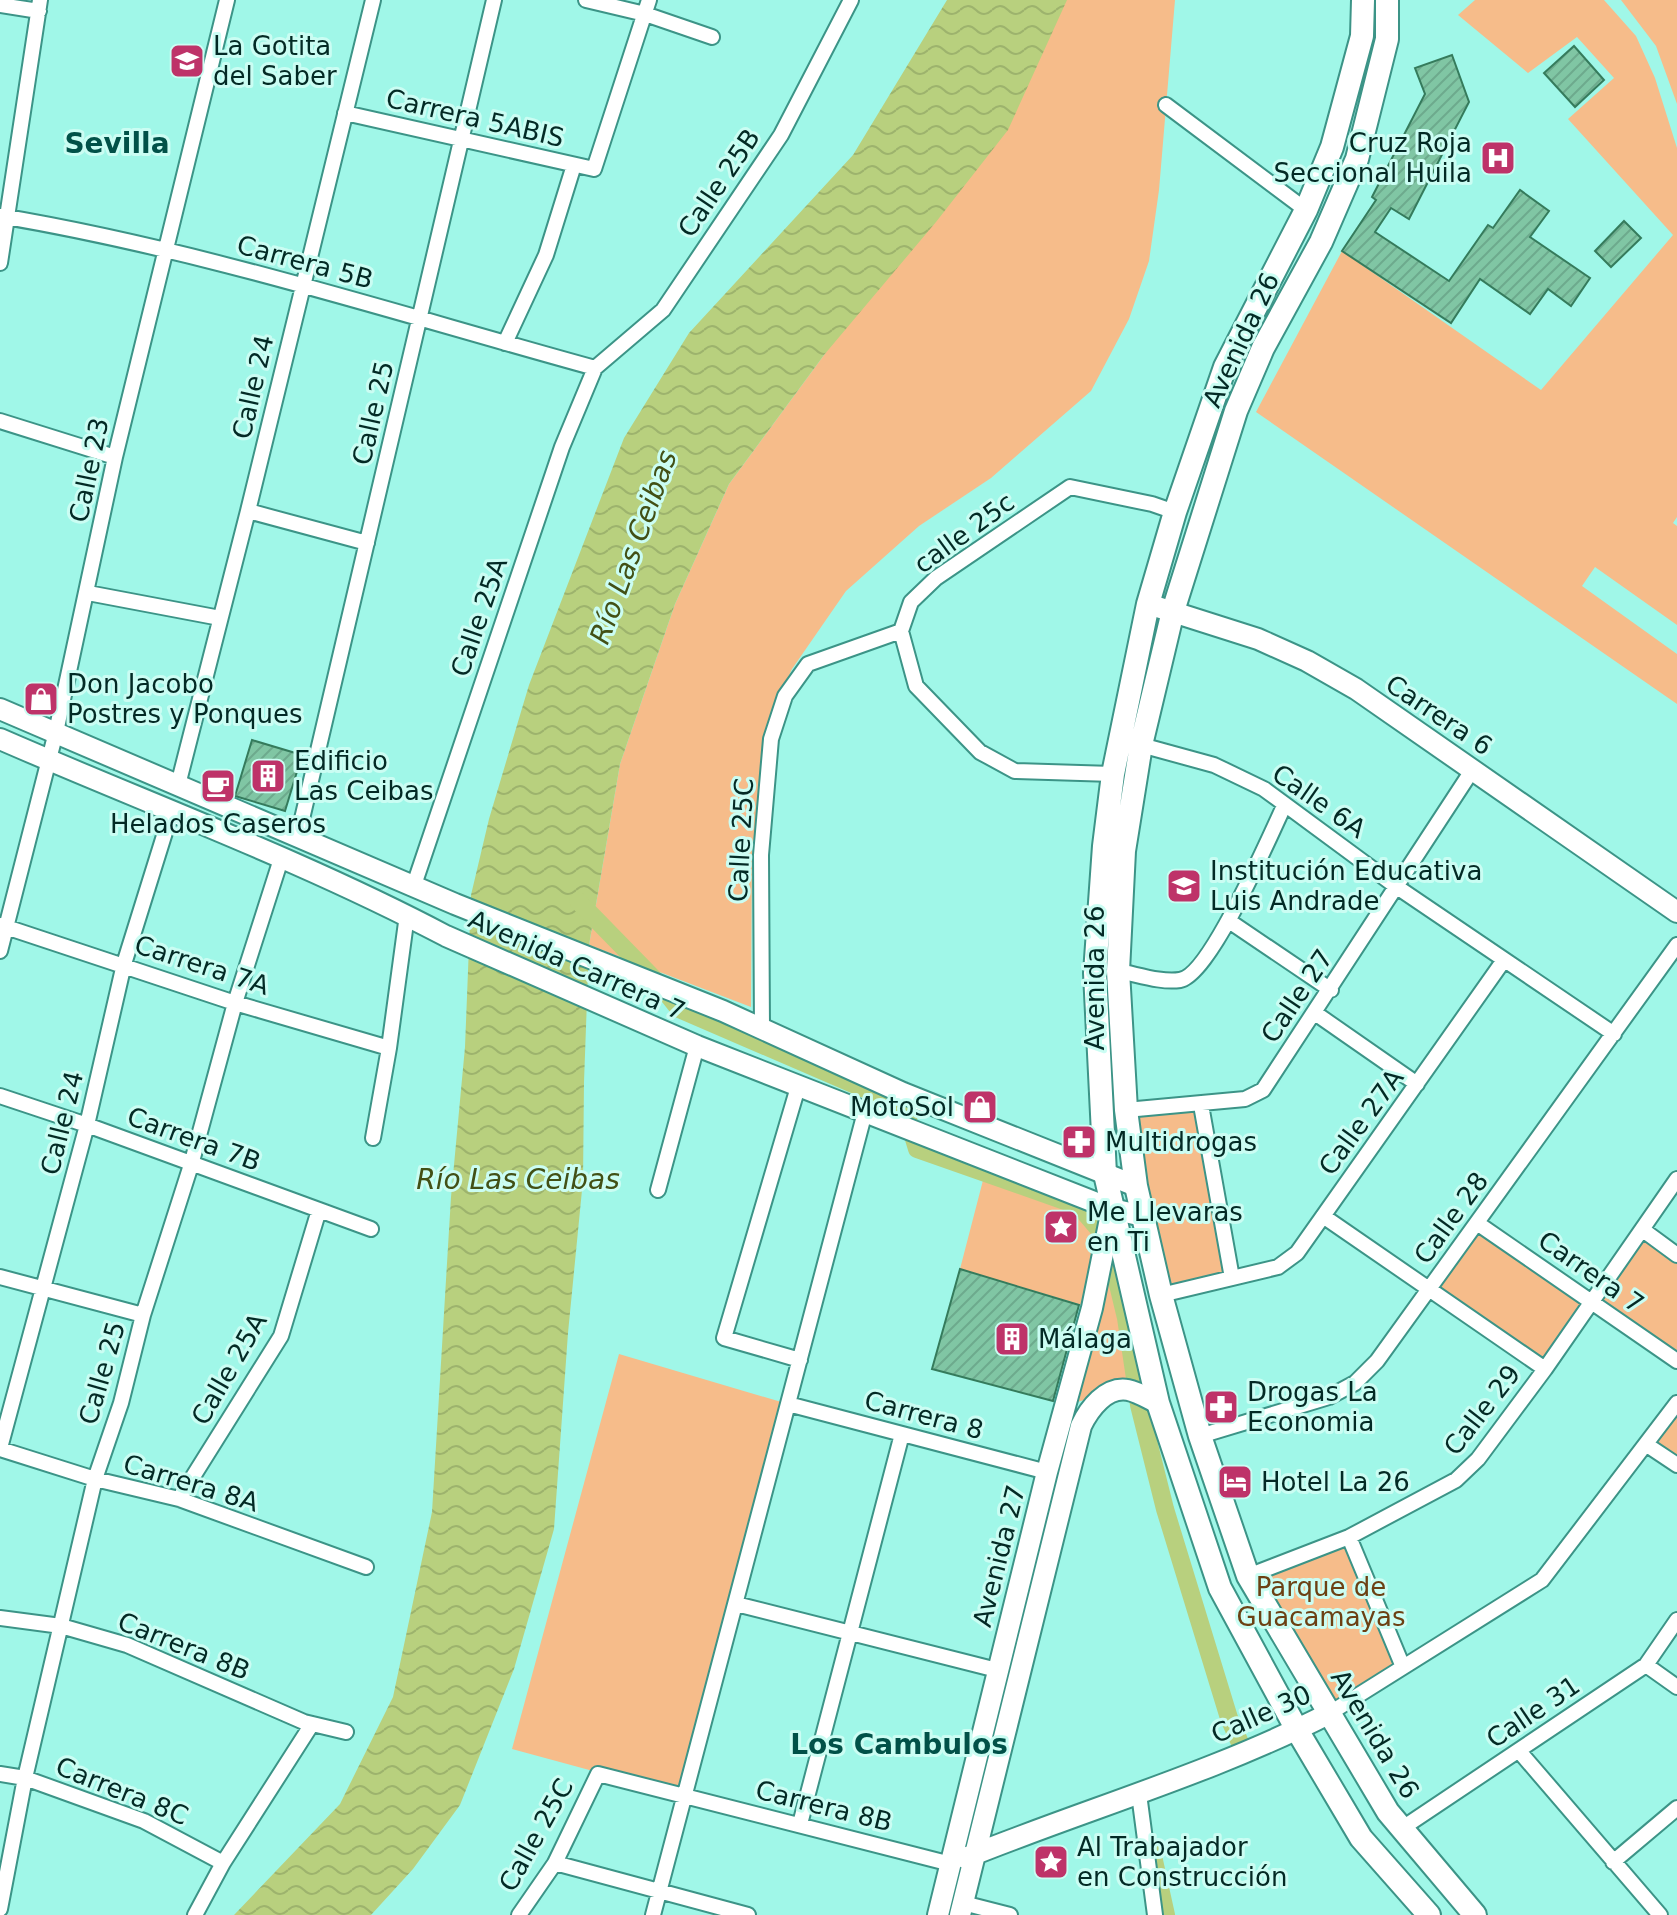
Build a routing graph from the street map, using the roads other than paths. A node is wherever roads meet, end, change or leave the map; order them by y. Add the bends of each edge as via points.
1 (227, 0) edge
2 (373, 0) edge
3 (494, 0) edge
4 (586, 0) edge
5 (851, 0) edge
6 (1363, 0) edge
7 (1387, 0) edge
8 (0, 5) edge
9 (40, 6) edge
10 (647, 7) edge
11 (712, 37) dead end
12 (1166, 105) dead end
13 (345, 113) junction
14 (462, 139) junction
15 (574, 165) junction
16 (1306, 210) junction
17 (3, 217) edge
18 (167, 250) junction
19 (0, 263) edge
20 (302, 287) junction
21 (420, 317) junction
22 (505, 343) junction
23 (595, 368) junction
24 (0, 421) edge
25 (115, 457) junction
26 (248, 511) junction
27 (1175, 512) junction
28 (367, 543) junction
29 (88, 593) junction
30 (1148, 604) junction
31 (1173, 611) junction
32 (220, 618) junction
33 (901, 631) junction
34 (0, 709) edge
35 (56, 732) junction
36 (0, 739) edge
37 (1141, 745) junction
38 (48, 760) junction
39 (1473, 769) junction
40 (1113, 774) junction
41 (178, 785) junction
42 (1284, 806) junction
43 (172, 810) junction
44 (298, 836) junction
45 (281, 859) junction
46 (414, 885) junction
47 (1397, 887) junction
48 (1677, 912) edge
49 (407, 915) junction
50 (1229, 921) junction
51 (3, 926) edge
52 (1677, 945) edge
53 (0, 951) edge
54 (1504, 960) junction
55 (124, 964) junction
56 (1118, 971) junction
57 (1331, 990) junction
58 (235, 1003) junction
59 (1315, 1013) junction
60 (762, 1028) junction
61 (1614, 1034) junction
62 (697, 1046) junction
63 (389, 1048) junction
64 (1417, 1084) junction
65 (798, 1087) junction
66 (0, 1096) edge
67 (1201, 1105) junction
68 (1126, 1110) junction
69 (865, 1112) junction
70 (87, 1125) junction
71 (373, 1138) dead end
72 (191, 1165) junction
73 (1105, 1174) junction
74 (1677, 1179) edge
75 (1136, 1186) junction
76 (658, 1190) dead end
77 (1112, 1209) junction
78 (319, 1210) junction
79 (1143, 1216) junction
80 (1323, 1216) junction
81 (1477, 1223) junction
82 (371, 1229) dead end
83 (1643, 1230) junction
84 (1677, 1255) edge
85 (0, 1277) edge
86 (1232, 1278) junction
87 (43, 1288) junction
88 (1430, 1288) junction
89 (1161, 1295) junction
90 (1592, 1302) junction
91 (143, 1315) junction
92 (800, 1360) junction
93 (1677, 1361) edge
94 (1545, 1369) junction
95 (1158, 1403) junction
96 (1677, 1403) edge
97 (788, 1404) junction
98 (902, 1434) junction
99 (1200, 1436) junction
100 (1647, 1445) junction
101 (0, 1449) edge
102 (1677, 1465) edge
103 (1047, 1472) junction
104 (95, 1479) junction
105 (179, 1499) junction
106 (1349, 1537) junction
107 (366, 1567) dead end
108 (1248, 1576) junction
109 (736, 1604) junction
110 (0, 1618) edge
111 (1677, 1620) edge
112 (61, 1626) junction
113 (850, 1634) junction
114 (1646, 1665) junction
115 (1403, 1667) junction
116 (997, 1670) junction
117 (1677, 1687) edge
118 (1330, 1713) junction
119 (312, 1724) junction
120 (1297, 1730) junction
121 (346, 1732) dead end
122 (1519, 1751) junction
123 (0, 1774) edge
124 (25, 1778) junction
125 (1139, 1794) junction
126 (685, 1796) junction
127 (1677, 1808) edge
128 (800, 1824) junction
129 (1401, 1829) junction
130 (975, 1854) junction
131 (1613, 1862) junction
132 (223, 1863) junction
133 (555, 1863) junction
134 (951, 1864) junction
135 (659, 1891) junction
136 (0, 1909) edge
137 (962, 1909) edge
138 (195, 1915) edge
139 (519, 1915) edge
140 (653, 1915) edge
141 (748, 1915) edge
142 (938, 1915) edge
143 (1010, 1915) edge
144 (1155, 1915) edge
145 (1429, 1915) edge
146 (1475, 1915) edge
147 (1660, 1915) edge

1 - 18 street, Calle 23
2 - 13 street, Calle 24
3 - 14 street, Calle 25
4 - 10 street
5 - 23 street, Calle 25B via 781,135 663,310
6 - 16 main road, Avenida 26 via 1362,36 1345,105
7 - 31 main road, Avenida 26 via 1387,39 1357,159 1321,242 1249,378
8 - 9 street
9 - 17 street
10 - 11 street
10 - 15 street, Carrera 5ABIS via 594,169
12 - 16 street
13 - 14 street, Carrera 5ABIS
13 - 20 street, Calle 24
14 - 15 street, Carrera 5ABIS
14 - 21 street, Calle 25
15 - 22 street via 546,255
16 - 27 main road, Avenida 26 via 1225,367
17 - 18 street, Carrera 5B
17 - 19 street
18 - 20 street, Carrera 5B
18 - 25 street, Calle 23
20 - 21 street, Carrera 5B
20 - 26 street, Calle 24
21 - 22 street, Carrera 5B
21 - 28 street, Calle 25
22 - 23 street, Carrera 5B
23 - 46 street, Calle 25A via 562,447
24 - 25 street
25 - 29 street, Calle 23
26 - 28 street
26 - 32 street, Calle 24
27 - 30 main road, Avenida 26
27 - 33 street, calle 25c via 1070,487 936,578 911,602
28 - 44 street, Calle 25
29 - 32 street
29 - 35 street, Calle 23
30 - 31 main road, Carrera 6
30 - 40 main road, Avenida 26
31 - 37 main road, Avenida 26
31 - 39 main road, Carrera 6 via 1307,661
32 - 41 street, Calle 24
33 - 40 street via 916,686 980,752 1015,771
33 - 60 street, Calle 25C via 808,664 785,696 771,739 761,855
34 - 35 main road, Avenida Carrera 7
35 - 38 street, Calle 23
35 - 41 main road, Avenida Carrera 7
36 - 38 main road, Avenida Carrera 7
37 - 42 street, Calle 6A via 1214,765 1264,789
37 - 56 main road, Avenida 26 via 1124,851
38 - 43 main road, Avenida Carrera 7
38 - 51 street, Calle 23
39 - 47 street, Calle 27
39 - 48 main road, Carrera 6
40 - 73 main road, Avenida 26 via 1095,973
41 - 44 main road, Avenida Carrera 7
42 - 47 street, Calle 6A
42 - 50 street
43 - 45 main road, Avenida Carrera 7
43 - 55 street, Calle 24
44 - 46 main road, Avenida Carrera 7
45 - 49 main road, Avenida Carrera 7
45 - 58 street, Calle 25
46 - 60 main road, Avenida Carrera 7
47 - 54 street, Calle 6A
47 - 57 street, Calle 27
49 - 62 main road, Avenida Carrera 7
49 - 63 street
50 - 56 street via 1185,978
50 - 57 street
51 - 53 street, Calle 23
51 - 55 street, Carrera 7A
52 - 61 street, Calle 28
54 - 61 street, Calle 6A
54 - 64 street, Calle 27A
55 - 58 street, Carrera 7A
55 - 70 street, Calle 24
56 - 68 main road, Avenida 26
57 - 59 street, Calle 27
58 - 63 street, Carrera 7A
58 - 72 street, Calle 25
59 - 64 street
59 - 67 street, Calle 27 via 1263,1090 1245,1099
60 - 73 main road, Avenida Carrera 7 via 903,1093
61 - 81 street, Calle 28
62 - 65 main road, Avenida Carrera 7
62 - 76 street
63 - 71 street
64 - 80 street, Calle 27A
65 - 69 main road, Avenida Carrera 7
65 - 92 street via 724,1338
66 - 70 street, Carrera 7B
67 - 68 street, Calle 27
67 - 86 street
68 - 75 main road, Avenida 26
69 - 77 main road, Avenida Carrera 7
69 - 92 street
70 - 72 street, Carrera 7B
70 - 87 street, Calle 24
72 - 78 street, Carrera 7B
72 - 91 street, Calle 25
73 - 75 main road, Avenida Carrera 7
73 - 77 main road, Avenida 26
74 - 83 street, Calle 29
75 - 79 main road, Avenida 26
77 - 79 main road, Avenida Carrera 7
77 - 95 main road, Avenida 26
77 - 103 main road, Avenida 27 via 1092,1308
78 - 82 street, Carrera 7B
78 - 105 street, Calle 25A via 281,1336
79 - 89 main road, Avenida 26
80 - 86 street, Calle 27A via 1297,1253 1278,1267
80 - 88 street
81 - 88 street, Calle 28
81 - 90 street, Carrera 7
83 - 84 street
83 - 90 street, Calle 29
85 - 87 street
86 - 89 street, Calle 27A
87 - 91 street
87 - 101 street, Calle 24
88 - 94 street
88 - 99 street, Calle 28 via 1355,1383 1329,1397
89 - 99 main road, Avenida 26
90 - 93 street, Carrera 7
90 - 94 street, Calle 29
91 - 104 street, Calle 25
92 - 97 street
94 - 106 street, Calle 29 via 1478,1459 1456,1480
95 - 120 main road, Avenida 26 via 1220,1588
95 - 130 main road, Avenida 27 via 1132,1391 1101,1399 1089,1408 1081,1426
96 - 100 street, Calle 30
97 - 98 street, Carrera 8
97 - 109 street
98 - 103 street, Carrera 8
98 - 113 street
99 - 108 main road, Avenida 26
100 - 102 street
100 - 115 street, Calle 30 via 1542,1580
101 - 104 street, Carrera 8A
103 - 116 main road, Avenida 27
104 - 105 street, Carrera 8A
104 - 112 street, Calle 25
105 - 107 street, Carrera 8A
106 - 108 street, Calle 29
106 - 115 street
108 - 118 main road, Avenida 26
109 - 113 street
109 - 126 street
110 - 112 street, Carrera 8B
111 - 114 street, Calle 31
112 - 119 street, Carrera 8B via 127,1645
112 - 124 street, Calle 25
113 - 116 street
113 - 128 street
114 - 117 street
114 - 122 street, Calle 31
115 - 118 street, Calle 30
116 - 134 main road, Avenida 27
118 - 120 main road, Calle 30
118 - 129 main road, Avenida 26
119 - 121 street, Carrera 8B
119 - 132 street
120 - 125 main road, Calle 30
120 - 145 main road, Avenida 26 via 1361,1838
122 - 129 street, Calle 31
122 - 131 street
123 - 124 street, Carrera 8C
124 - 132 street, Carrera 8C via 144,1821
124 - 136 street, Calle 25
125 - 130 main road, Calle 30
125 - 144 street
126 - 128 street, Carrera 8B
126 - 133 street, Calle 25C via 598,1774
126 - 135 street
127 - 131 street
128 - 134 street, Carrera 8B
129 - 146 main road, Avenida 26
130 - 134 main road, Calle 30
130 - 137 main road, Avenida 27
131 - 147 street
132 - 138 street
133 - 135 street
133 - 139 street, Calle 25C
134 - 142 main road, Avenida 27
135 - 140 street
135 - 141 street
137 - 143 street

